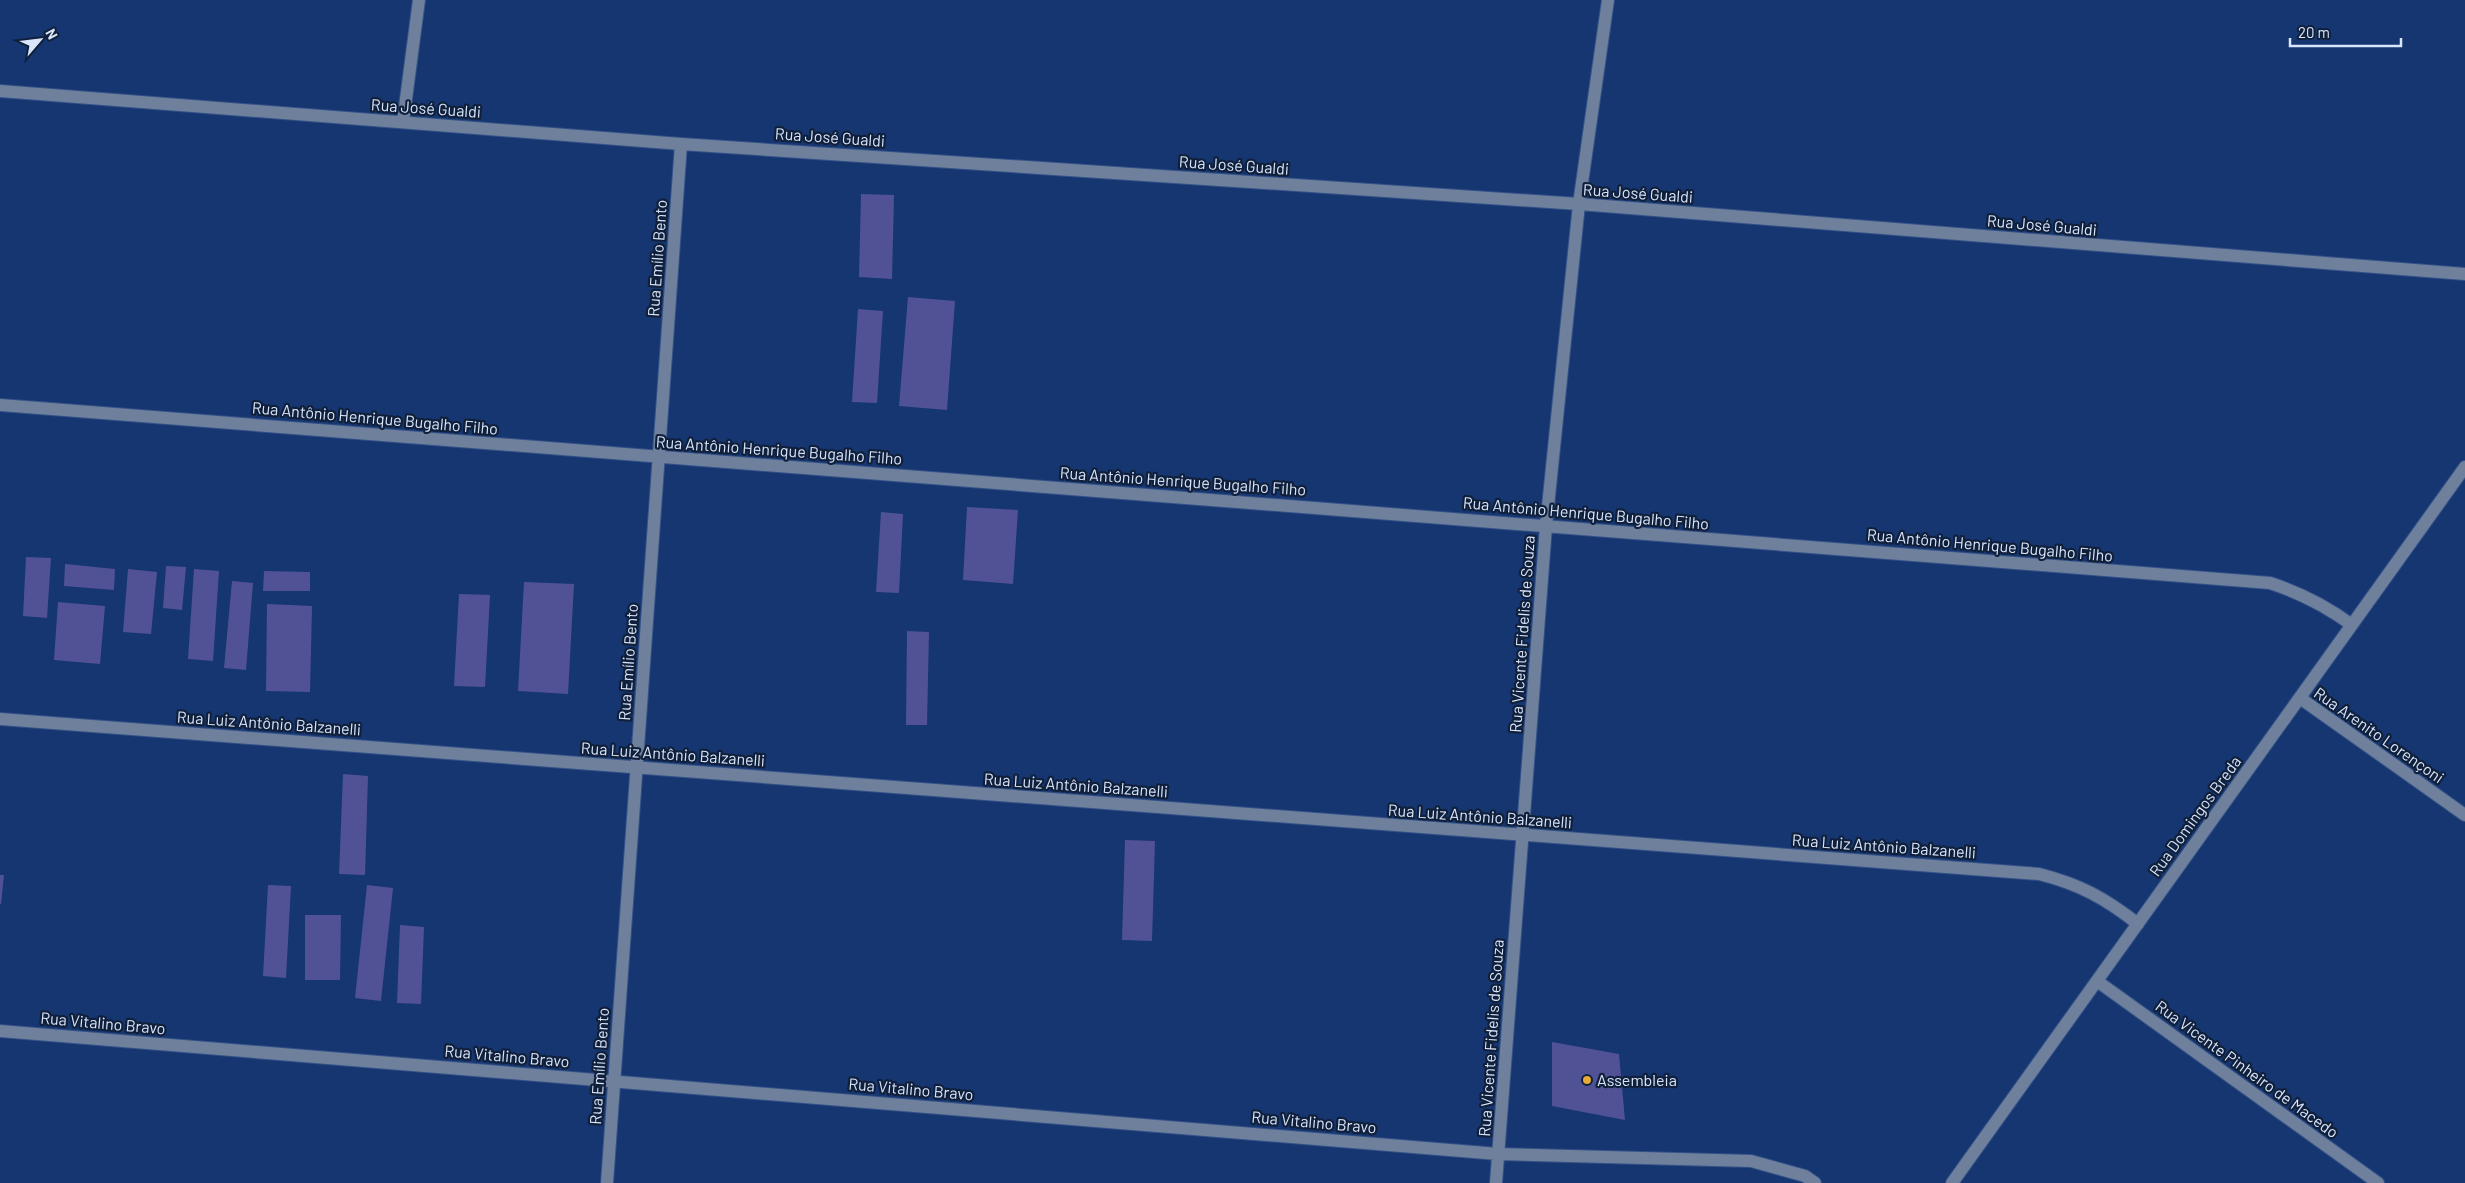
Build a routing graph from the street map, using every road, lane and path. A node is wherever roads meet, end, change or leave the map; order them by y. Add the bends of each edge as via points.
1 (419, 0) edge
2 (1608, 0) edge
3 (0, 91) edge
4 (403, 122) junction
5 (681, 144) junction
6 (1579, 204) junction
7 (2465, 274) edge
8 (0, 405) edge
9 (659, 457) junction
10 (2465, 467) edge
11 (1546, 526) junction
12 (2352, 625) junction
13 (2300, 698) junction
14 (0, 719) edge
15 (637, 768) junction
16 (2465, 815) edge
17 (1523, 835) junction
18 (2138, 924) junction
19 (2097, 981) junction
20 (0, 1031) edge
21 (614, 1081) junction
22 (1498, 1154) junction
23 (607, 1183) edge
24 (1496, 1183) edge
25 (1815, 1183) edge
26 (1952, 1183) edge
27 (2378, 1183) edge

1 - 4 street
2 - 6 street, Rua Vicente Fidelis de Souza
3 - 4 street, Rua José Gualdi
4 - 5 street, Rua José Gualdi
5 - 6 street, Rua José Gualdi
5 - 9 street, Rua Emílio Bento
6 - 7 street, Rua José Gualdi
6 - 11 street, Rua Vicente Fidelis de Souza
8 - 9 street, Rua Antônio Henrique Bugalho Filho
9 - 11 street, Rua Antônio Henrique Bugalho Filho
9 - 15 street, Rua Emílio Bento
10 - 12 street, Rua Domingos Breda
11 - 12 street, Rua Antônio Henrique Bugalho Filho via 2270,583 2300,593
11 - 17 street, Rua Vicente Fidelis de Souza
12 - 13 street, Rua Domingos Breda
13 - 16 street, Rua Arenito Lorençoni
13 - 18 street, Rua Domingos Breda
14 - 15 street, Rua Luiz Antônio Balzanelli
15 - 17 street, Rua Luiz Antônio Balzanelli
15 - 21 street, Rua Emílio Bento
17 - 18 street, Rua Luiz Antônio Balzanelli via 2038,874 2092,892
17 - 22 street, Rua Vicente Fidelis de Souza
18 - 19 street, Rua Domingos Breda
19 - 26 street, Rua Domingos Breda
19 - 27 street, Rua Vicente Pinheiro de Macedo
20 - 21 street, Rua Vitalino Bravo
21 - 22 street, Rua Vitalino Bravo
21 - 23 street, Rua Emílio Bento
22 - 24 street, Rua Vicente Fidelis de Souza
22 - 25 street, Rua Vitalino Bravo via 1751,1161 1805,1176

